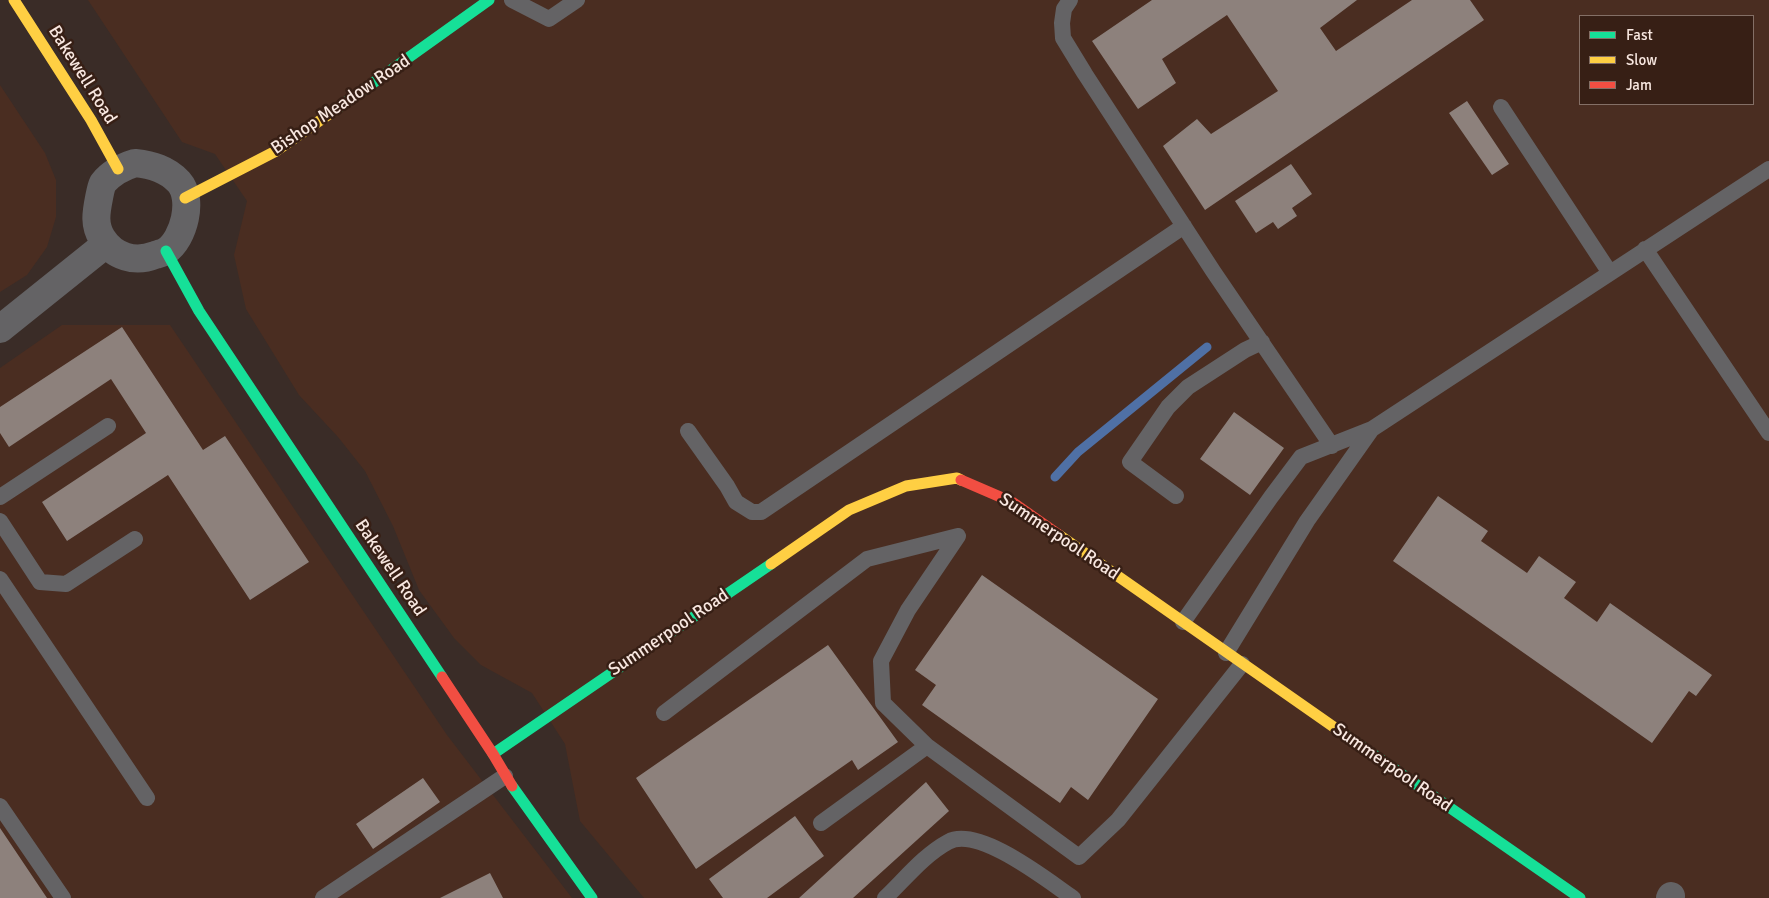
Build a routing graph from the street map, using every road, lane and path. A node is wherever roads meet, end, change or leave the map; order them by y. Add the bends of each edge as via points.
1 (14, 0) edge
2 (489, 0) edge
3 (512, 0) edge
4 (577, 0) edge
5 (1070, 0) edge
6 (1501, 107) dead end
7 (1769, 168) edge
8 (118, 169) junction
9 (185, 198) junction
10 (1184, 226) junction
11 (106, 244) junction
12 (1645, 249) junction
13 (166, 252) junction
14 (1610, 273) junction
15 (0, 329) edge
16 (1262, 342) junction
17 (108, 426) dead end
18 (1372, 429) junction
19 (688, 430) dead end
20 (1769, 433) edge
21 (1332, 446) junction
22 (1176, 496) dead end
23 (0, 497) edge
24 (0, 521) edge
25 (135, 539) dead end
26 (0, 579) edge
27 (1184, 622) junction
28 (1226, 653) junction
29 (1242, 664) junction
30 (664, 713) dead end
31 (927, 746) junction
32 (493, 754) junction
33 (505, 776) junction
34 (147, 798) dead end
35 (0, 806) edge
36 (821, 823) dead end
37 (64, 898) edge
38 (323, 898) edge
39 (592, 898) edge
40 (885, 898) edge
41 (1073, 898) edge
42 (1580, 898) edge

1 - 8 street, Bakewell Road via 91,120
2 - 9 street, Bishop Meadow Road via 276,151
3 - 4 lane via 549,19
5 - 10 lane via 1064,9 1063,38
6 - 14 lane
7 - 12 lane
8 - 9 street via 135,162 165,170 180,183
8 - 11 street via 102,184 96,217 98,231
9 - 13 street via 181,235
10 - 16 lane
10 - 19 lane via 761,512 752,512 736,502
11 - 13 street via 117,254 131,259 146,259
11 - 15 street
12 - 14 lane
12 - 20 lane
13 - 32 street, Bakewell Road via 199,311
14 - 18 lane
16 - 21 lane
16 - 22 lane via 1188,387 1168,407 1130,462
17 - 23 lane
18 - 21 lane
18 - 28 lane via 1307,521
21 - 27 lane via 1301,457
24 - 25 lane via 40,582 66,584
26 - 34 lane
27 - 28 street, Summerpool Road
27 - 32 street, Summerpool Road via 1012,502 957,478 906,486 849,510
28 - 29 street, Summerpool Road
29 - 31 lane via 1118,820 1079,857
29 - 42 street, Summerpool Road
30 - 31 lane via 867,559 958,536 908,610 881,661 884,703
31 - 36 lane
32 - 33 street, Bakewell Road
33 - 38 lane
33 - 39 street, Bakewell Road
35 - 37 lane
40 - 41 lane via 931,854 950,841 968,839 1016,859

